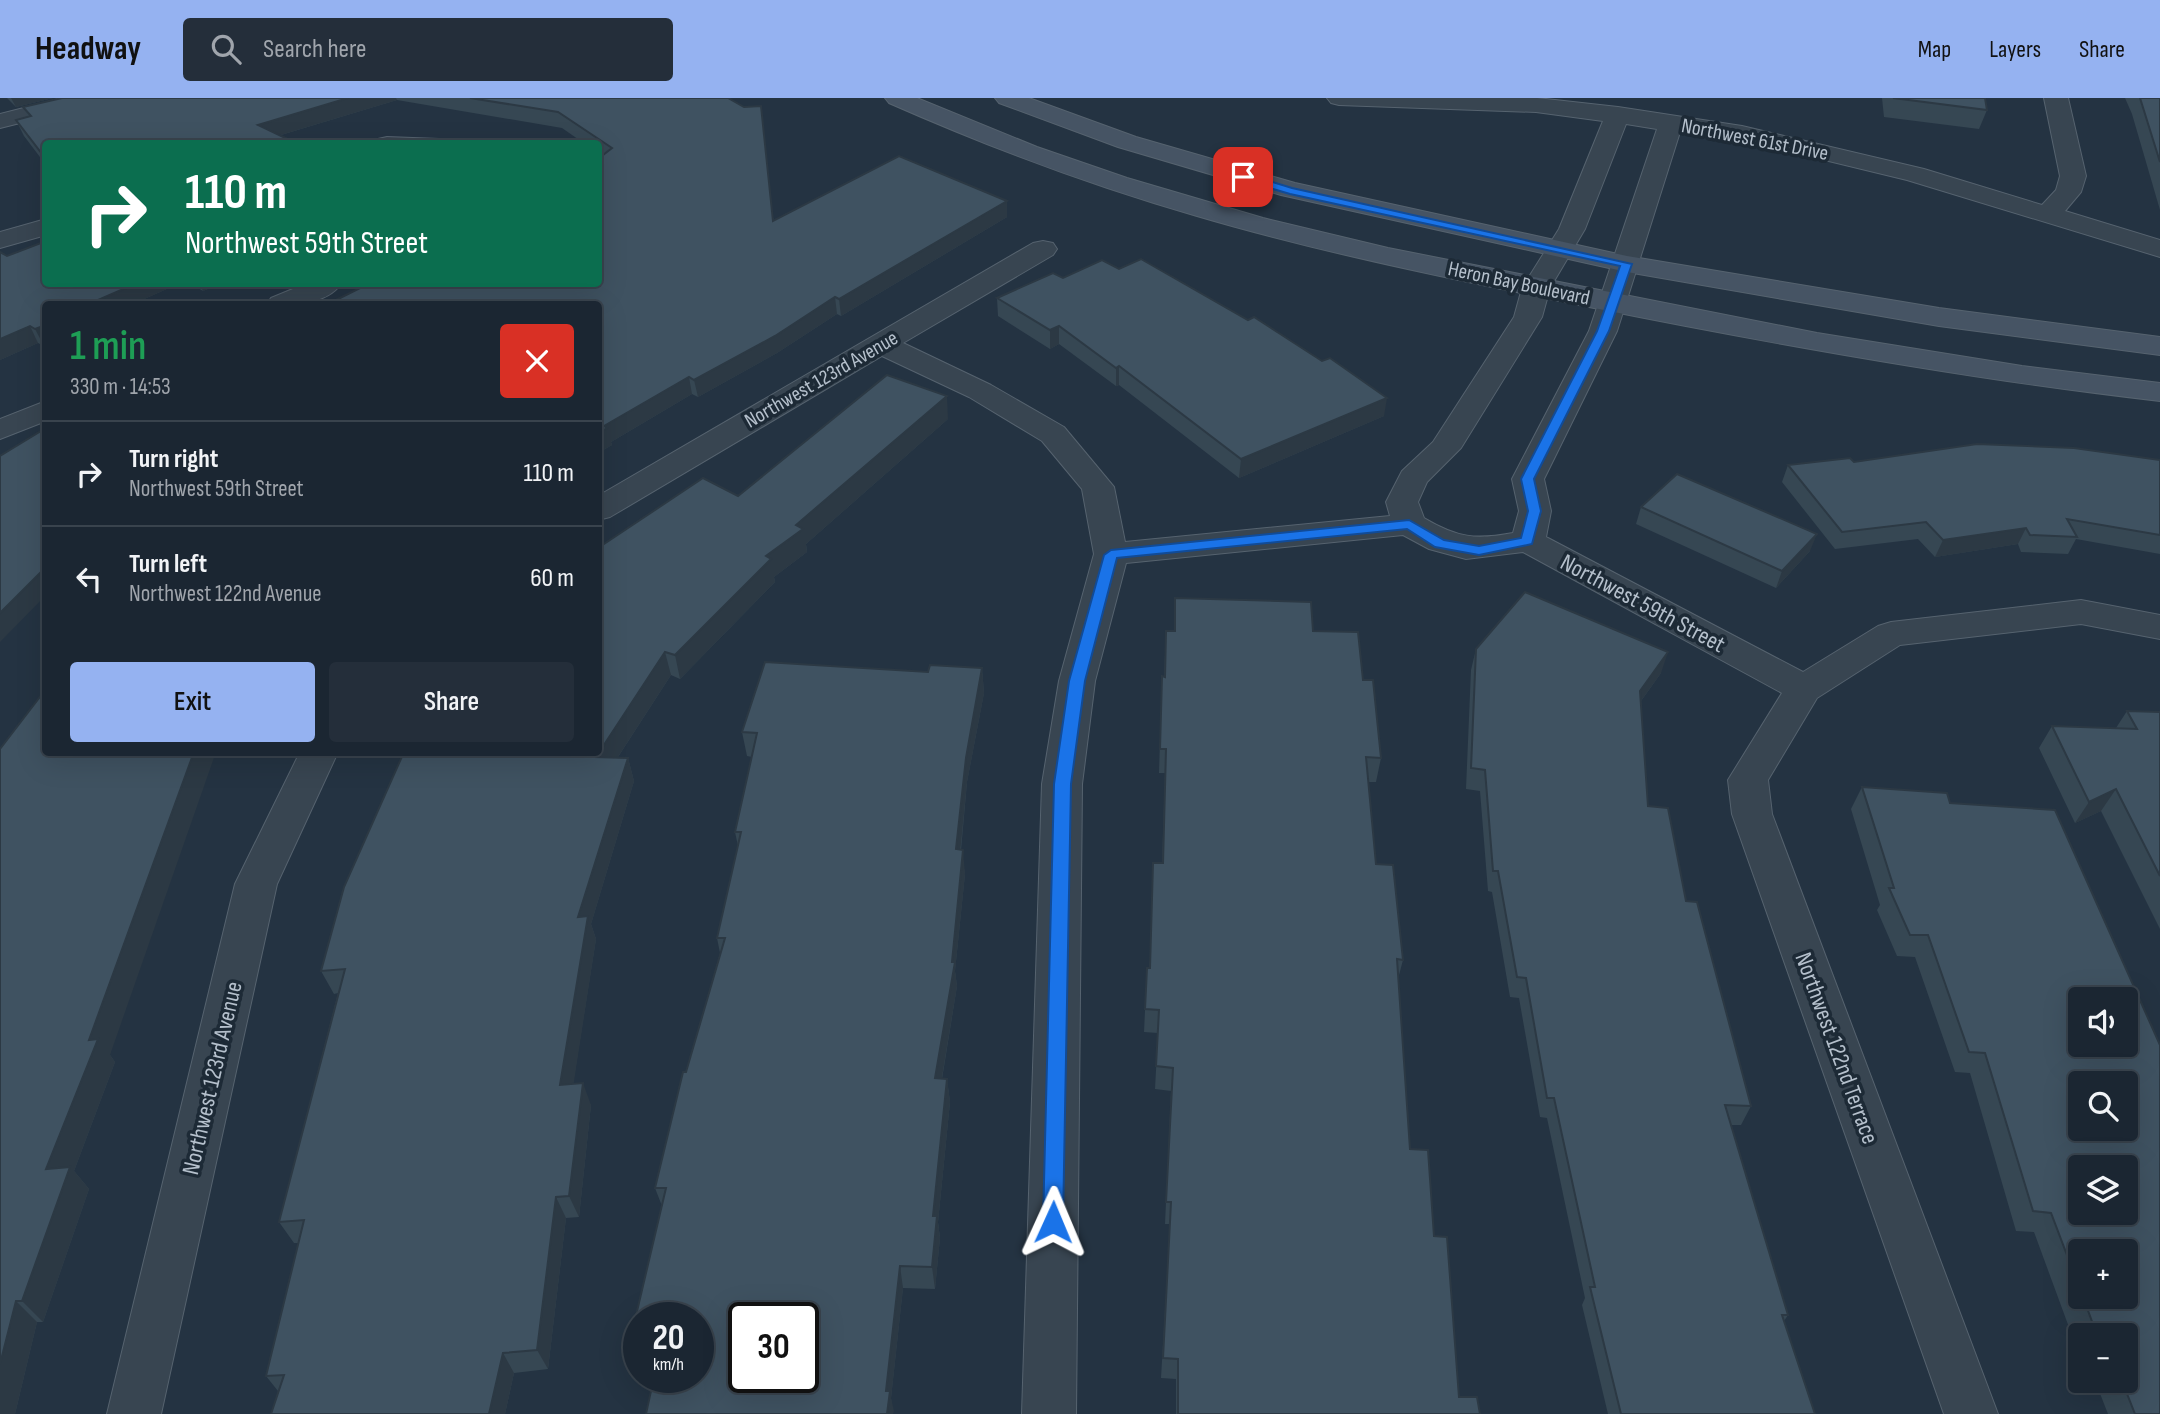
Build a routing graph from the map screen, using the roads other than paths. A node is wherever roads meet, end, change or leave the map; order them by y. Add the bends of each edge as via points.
1 (92, 98) edge
2 (897, 98) edge
3 (1007, 98) edge
4 (1339, 98) edge
5 (2056, 98) edge
6 (1618, 114) junction
7 (0, 121) edge
8 (1671, 122) junction
9 (2047, 215) junction
10 (42, 228) edge
11 (3, 233) edge
12 (2160, 248) edge
13 (1043, 249) dead end
14 (1561, 249) junction
15 (1627, 264) junction
16 (320, 287) edge
17 (1536, 288) junction
18 (288, 301) edge
19 (1614, 303) junction
20 (881, 344) junction
21 (2160, 345) edge
22 (2160, 391) edge
23 (42, 412) edge
24 (0, 430) edge
25 (602, 508) edge
26 (1409, 524) junction
27 (1528, 541) junction
28 (1111, 555) junction
29 (2160, 627) edge
30 (1804, 689) junction
31 (317, 756) edge
32 (134, 1414) edge
33 (1049, 1414) edge
34 (1971, 1414) edge

1 - 7 street
2 - 17 street, Heron Bay Boulevard via 1081,171 1254,224
3 - 14 street, Heron Bay Boulevard via 1127,142 1290,190
4 - 6 street, Northwest 61st Drive via 1536,105
5 - 9 street via 2073,176 2068,192
6 - 8 street, Northwest 61st Drive
6 - 14 street
8 - 9 street, Northwest 61st Drive via 1828,152
8 - 15 street
9 - 12 street, Northwest 61st Drive
10 - 11 street
13 - 20 street, Northwest 123rd Avenue
14 - 15 street, Heron Bay Boulevard
14 - 17 street
15 - 19 street
15 - 21 street, Heron Bay Boulevard via 1940,317
16 - 18 street
17 - 19 street, Heron Bay Boulevard
17 - 26 street via 1528,317 1445,448 1413,478 1402,502
19 - 22 street, Heron Bay Boulevard via 1783,338 1944,364
19 - 27 street via 1528,479 1535,511
20 - 25 street, Northwest 123rd Avenue
20 - 28 street via 980,391 1053,434 1098,487
23 - 24 street
26 - 27 street via 1440,544 1479,551
26 - 28 street
27 - 30 street, Northwest 59th Street
28 - 33 street via 1077,681 1062,784
29 - 30 street via 2081,612 1891,634
30 - 34 street, Northwest 122nd Terrace via 1748,780 1752,814
31 - 32 street, Northwest 123rd Avenue via 257,884

